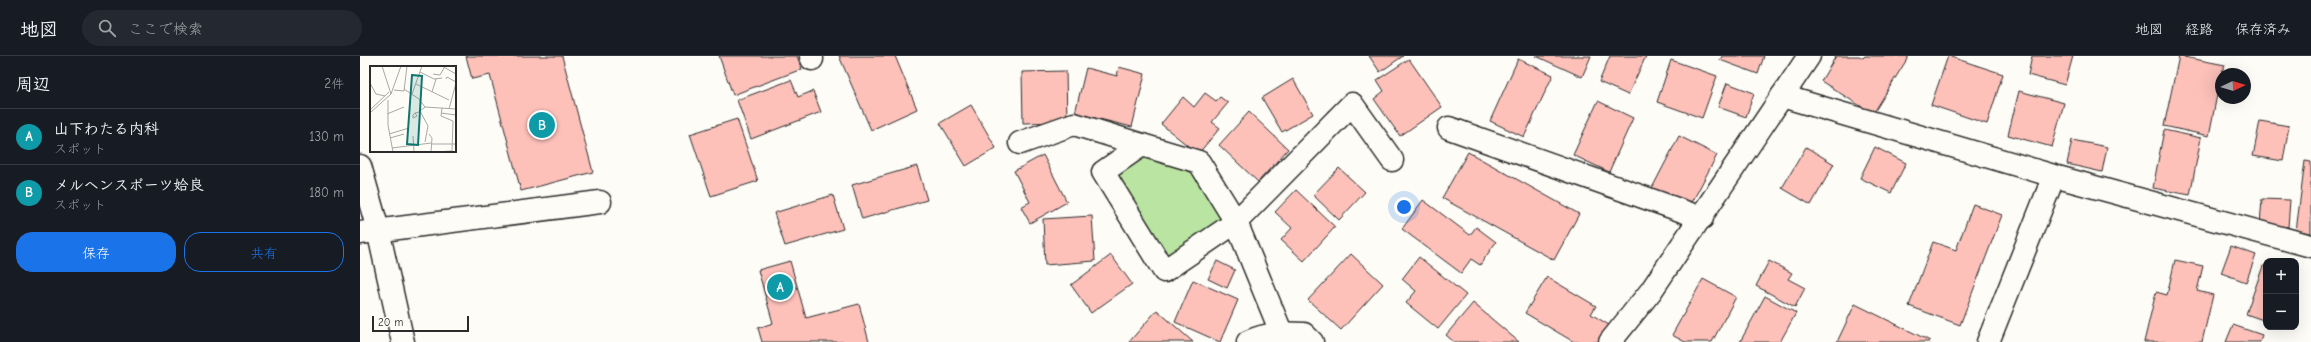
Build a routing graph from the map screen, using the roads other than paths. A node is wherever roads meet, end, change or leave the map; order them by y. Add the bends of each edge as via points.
1 (1810, 56) edge
2 (1782, 96) junction
3 (1449, 128) dead end
4 (1020, 143) dead end
5 (1142, 145) junction
6 (1392, 160) dead end
7 (360, 166) edge
8 (2054, 176) junction
9 (600, 202) dead end
10 (1702, 218) junction
11 (1236, 222) junction
12 (369, 232) edge
13 (2311, 246) edge
14 (1281, 332) junction
15 (403, 342) edge
16 (1248, 342) edge
17 (1312, 342) edge
18 (1610, 342) edge
19 (1988, 342) edge

1 - 2 street
2 - 8 street
2 - 10 street
3 - 10 street
4 - 5 street via 1074,124
5 - 11 street via 1199,162
5 - 11 street via 1103,172 1164,271
6 - 11 street via 1352,104
7 - 12 street
8 - 13 street
8 - 19 street
9 - 12 street
10 - 18 street via 1651,291
11 - 14 street
12 - 15 street
14 - 16 street via 1263,334
14 - 17 street via 1304,334

